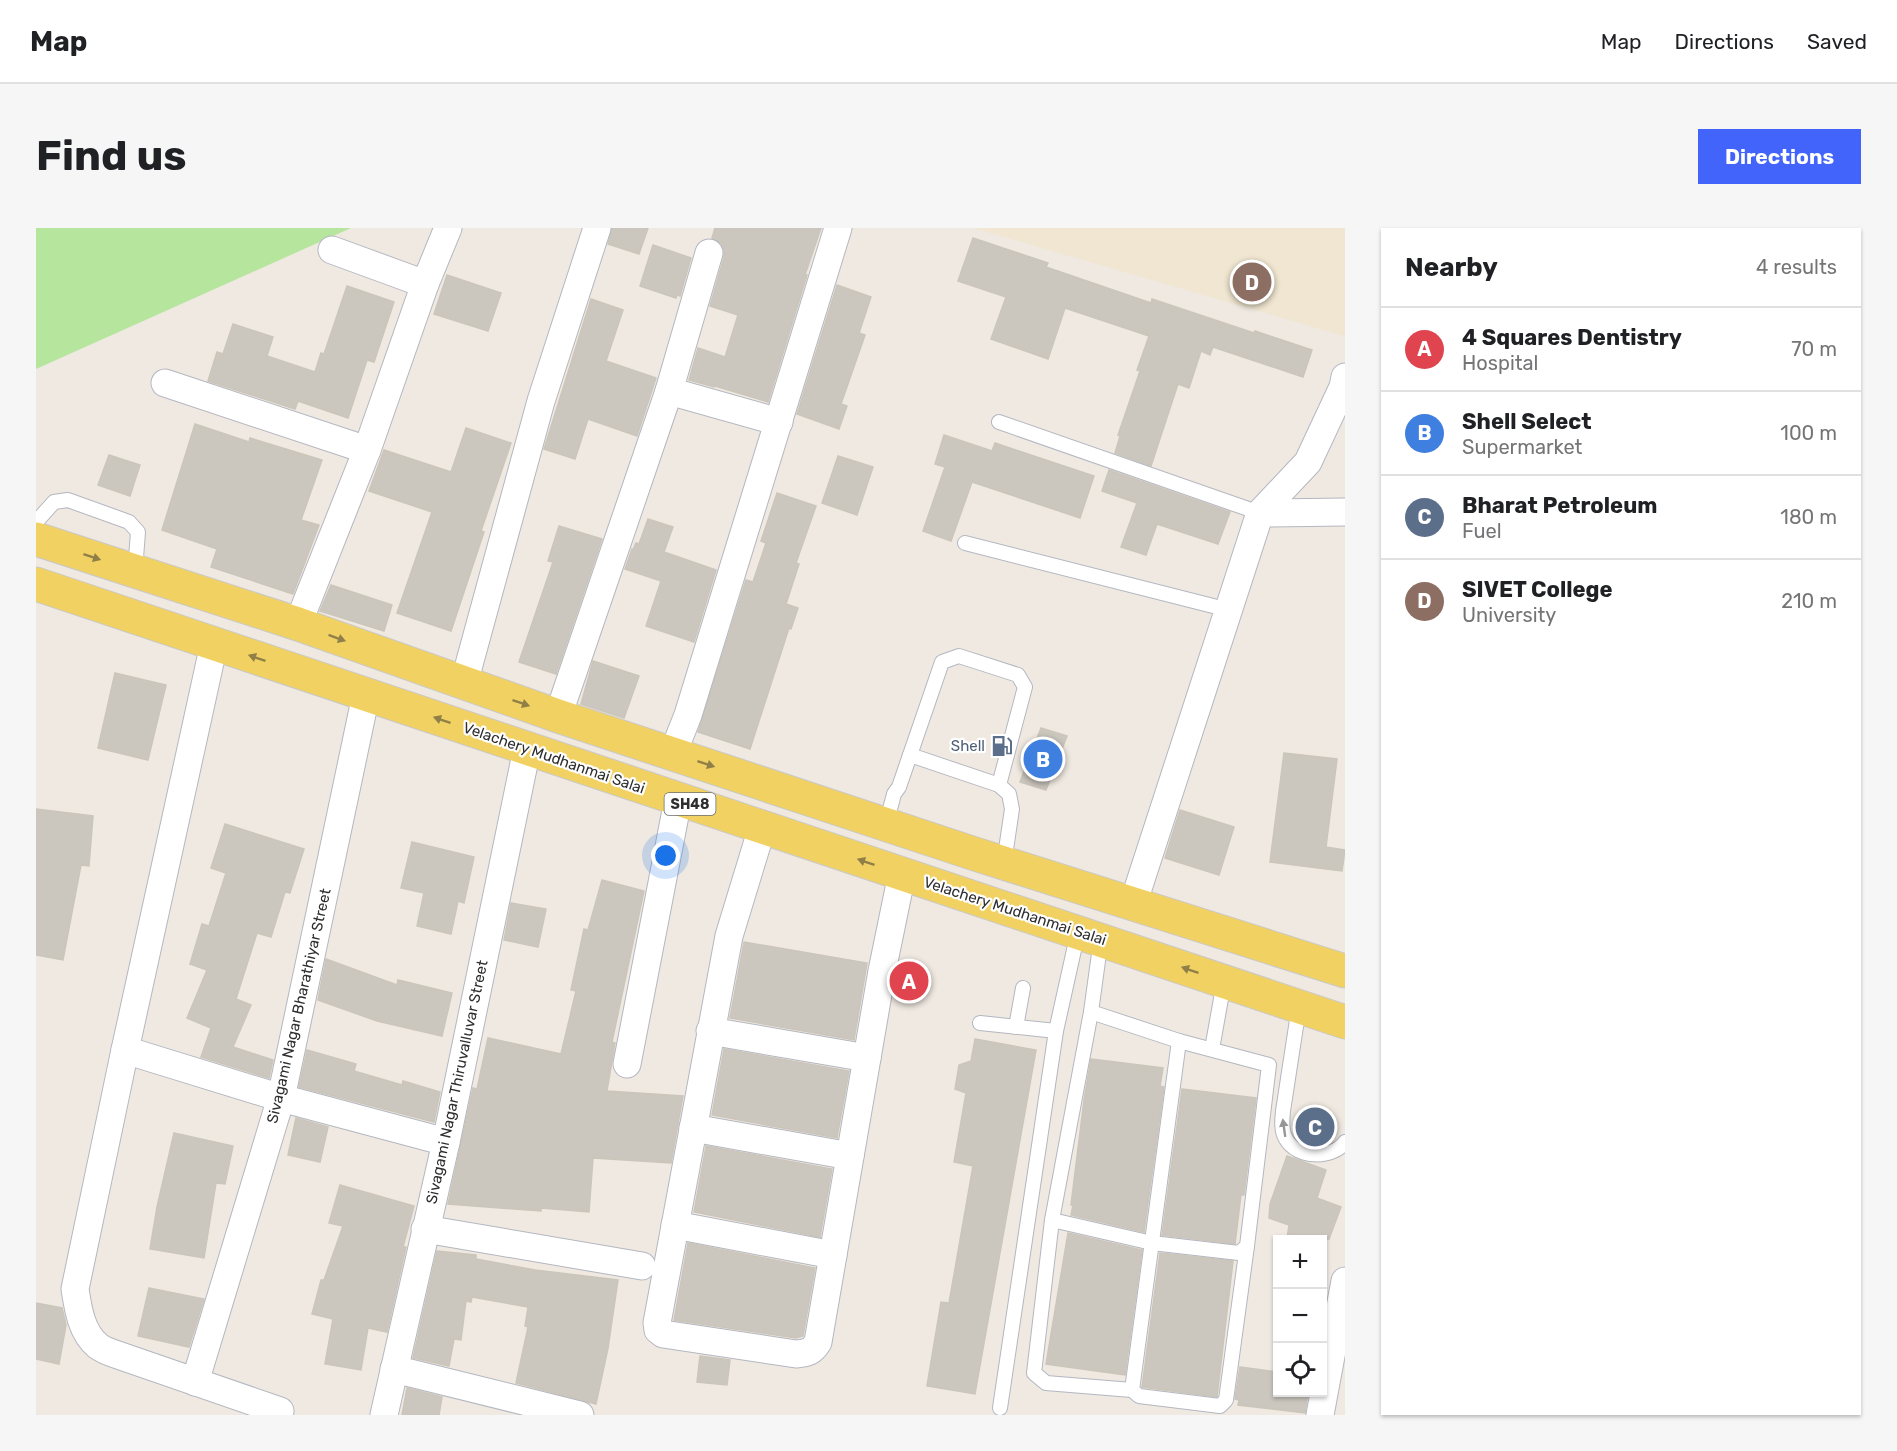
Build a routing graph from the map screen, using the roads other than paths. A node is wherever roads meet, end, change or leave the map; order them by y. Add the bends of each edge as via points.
1 (448, 228) edge
2 (597, 228) edge
3 (838, 228) edge
4 (332, 250) dead end
5 (709, 253) dead end
6 (425, 284) junction
7 (1345, 376) edge
8 (165, 383) dead end
9 (669, 391) junction
10 (779, 422) junction
11 (999, 422) dead end
12 (367, 450) junction
13 (1345, 512) edge
14 (1260, 513) junction
15 (36, 522) edge
16 (36, 539) edge
17 (965, 543) dead end
18 (135, 571) junction
19 (36, 584) edge
20 (1229, 610) junction
21 (298, 624) junction
22 (214, 644) junction
23 (464, 683) junction
24 (366, 695) junction
25 (558, 716) junction
26 (527, 749) junction
27 (673, 753) junction
28 (910, 755) junction
29 (999, 785) junction
30 (678, 800) junction
31 (886, 824) junction
32 (762, 828) junction
33 (1004, 863) junction
34 (902, 874) junction
35 (1133, 903) junction
36 (1090, 936) junction
37 (1345, 971) edge
38 (1224, 982) junction
39 (1023, 988) dead end
40 (1299, 1007) junction
41 (1090, 1012) junction
42 (1345, 1022) edge
43 (980, 1023) dead end
44 (1016, 1027) junction
45 (710, 1031) junction
46 (1056, 1031) junction
47 (1179, 1041) junction
48 (1212, 1049) junction
49 (125, 1050) junction
50 (867, 1058) junction
51 (627, 1064) dead end
52 (281, 1098) junction
53 (693, 1128) junction
54 (446, 1142) junction
55 (1345, 1142) edge
56 (850, 1156) junction
57 (1052, 1220) junction
58 (675, 1225) junction
59 (425, 1229) junction
60 (1152, 1243) junction
61 (1247, 1246) junction
62 (833, 1254) junction
63 (642, 1266) dead end
64 (1345, 1281) edge
65 (394, 1369) junction
66 (195, 1382) junction
67 (1132, 1390) junction
68 (1000, 1408) dead end
69 (279, 1411) dead end
70 (384, 1415) edge
71 (580, 1415) edge
72 (1320, 1415) edge

1 - 6 street
2 - 23 street via 541,401
3 - 10 street
4 - 6 street
5 - 9 street
6 - 12 street
7 - 14 street via 1308,462
8 - 12 street
9 - 10 street
9 - 25 street
10 - 27 street via 692,704
11 - 14 lane
12 - 21 street
13 - 14 street
14 - 20 street
15 - 18 lane via 54,502 68,500 129,522 138,532
16 -> 18 main road
17 - 20 lane
18 - 21 main road
19 - 22 main road, Velachery Mudhanmai Salai / SH48
20 - 35 street
21 -> 23 main road
24 -> 22 main road, Velachery Mudhanmai Salai / SH48
22 - 49 street
23 -> 25 main road
26 -> 24 main road, Velachery Mudhanmai Salai / SH48
24 - 52 street, Sivagami Nagar Bharathiyar Street
25 - 27 main road
26 - 30 main road, Velachery Mudhanmai Salai / SH48
26 - 54 street, Sivagami Nagar Thiruvalluvar Street
27 -> 31 main road
28 - 29 lane
28 - 29 lane via 942,662 958,656 1018,675 1025,687
28 - 31 lane
29 - 33 lane via 1008,794 1012,809
30 - 32 main road, Velachery Mudhanmai Salai / SH48
30 - 51 street
31 - 33 main road
34 -> 32 main road, Velachery Mudhanmai Salai / SH48
32 - 45 street via 729,936
33 - 35 main road
34 - 36 main road, Velachery Mudhanmai Salai / SH48
34 - 50 street
35 - 37 main road
38 -> 36 main road, Velachery Mudhanmai Salai / SH48
36 - 41 lane
36 - 46 lane
38 - 40 main road, Velachery Mudhanmai Salai / SH48
38 - 48 lane
39 - 44 lane
40 - 42 main road, Velachery Mudhanmai Salai / SH48
55 -> 40 lane via 1335,1152 1324,1155 1294,1148 1285,1139 1283,1111
41 - 47 lane
41 - 57 lane
43 - 44 lane
44 - 46 lane
45 - 50 street
45 - 53 street
46 - 68 lane
47 - 48 lane
47 - 60 lane
48 - 61 lane via 1269,1065
49 - 52 street
49 - 66 street via 75,1289 79,1315 97,1345
50 - 56 street
52 - 54 street
52 - 66 street, Sivagami Nagar Bharathiyar Street
53 - 56 street
53 - 58 street
54 - 59 street, Sivagami Nagar Thiruvalluvar Street
56 - 62 street
57 - 60 lane
57 - 67 lane via 1034,1373 1046,1383
58 - 62 street
58 - 62 street via 657,1323 663,1334 808,1353 818,1342
59 - 63 street
59 - 65 street, Sivagami Nagar Thiruvalluvar Street
60 - 61 lane via 1239,1253
60 - 67 lane
61 - 67 lane via 1226,1400 1220,1406 1139,1396
64 - 72 street
65 - 70 street, Sivagami Nagar Thiruvalluvar Street
65 - 71 street
66 - 69 street

